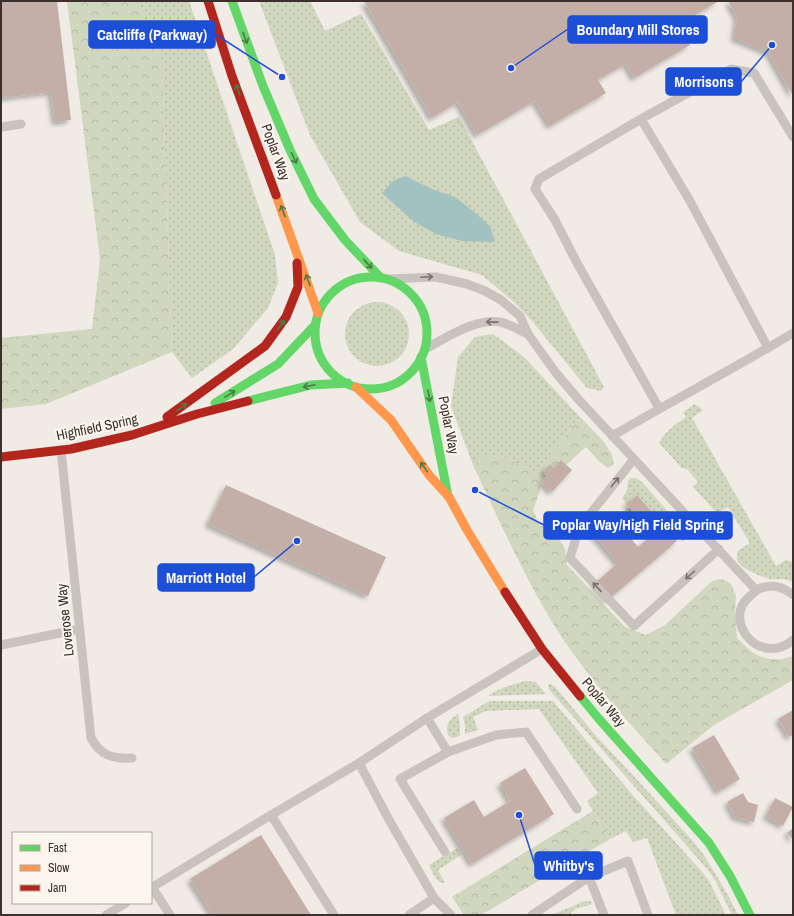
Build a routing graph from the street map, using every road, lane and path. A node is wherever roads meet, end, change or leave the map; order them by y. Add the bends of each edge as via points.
1 (208, 1) edge
2 (232, 1) edge
3 (641, 119) junction
4 (21, 124) dead end
5 (1, 127) edge
6 (793, 137) edge
7 (296, 248) junction
8 (384, 278) junction
9 (318, 312) junction
10 (315, 325) junction
11 (793, 333) edge
12 (528, 334) junction
13 (768, 348) junction
14 (423, 353) junction
15 (352, 385) junction
16 (659, 408) junction
17 (196, 414) junction
18 (150, 430) junction
19 (612, 436) junction
20 (61, 450) junction
21 (1, 456) edge
22 (634, 459) junction
23 (449, 497) junction
24 (719, 549) junction
25 (756, 590) junction
26 (793, 595) edge
27 (80, 629) junction
28 (793, 640) edge
29 (1, 645) edge
30 (542, 649) junction
31 (427, 718) junction
32 (448, 752) junction
33 (132, 758) dead end
34 (359, 763) junction
35 (577, 809) dead end
36 (271, 815) junction
37 (445, 852) dead end
38 (589, 877) junction
39 (152, 888) edge
40 (433, 897) junction
41 (124, 904) edge
42 (106, 915) edge
43 (170, 915) edge
44 (334, 915) edge
45 (409, 915) edge
46 (451, 915) edge
47 (532, 915) edge
48 (604, 915) edge
49 (648, 915) edge
50 (750, 915) edge

7 -> 1 main road, Poplar Way via 232,76
2 -> 8 main road, Poplar Way via 263,86 314,199 344,240
3 - 6 lane via 731,69 754,73
3 - 13 lane via 690,201
3 - 16 lane via 539,179 535,188
4 - 5 lane
9 -> 7 main road, Poplar Way
18 -> 7 main road via 265,346 286,317 298,287
8 - 9 main road, Poplar Way via 365,277 347,281 336,288
8 -> 12 lane via 436,276 486,291 520,316
8 - 14 main road, Poplar Way via 401,285 414,296 422,310 427,331
9 - 10 main road, Poplar Way
10 - 15 main road, Poplar Way via 318,352 324,364 336,376
17 -> 10 main road, Highfield Spring via 278,364
11 - 13 lane
12 -> 14 lane via 499,322 482,322 461,330
12 - 19 lane via 556,373
13 - 16 lane
14 - 15 main road, Poplar Way via 413,370 391,385 369,389
14 -> 23 main road, Poplar Way
15 -> 17 main road, Highfield Spring via 311,385
23 -> 15 main road, Poplar Way via 430,475 392,420
16 - 19 lane
17 - 18 main road, Highfield Spring
18 - 20 main road, Highfield Spring
19 - 22 lane
20 - 21 main road, Highfield Spring
20 - 27 lane, Loverose Way
22 - 24 lane
24 -> 22 lane via 634,626 570,558 579,528
23 - 30 main road, Poplar Way
24 - 25 lane
25 - 26 lane via 778,586
25 - 28 lane via 741,609 740,620 749,640 758,646 776,648
27 - 29 lane
27 - 33 lane, Loverose Way via 91,738 102,752 112,757
30 - 31 lane
30 - 50 main road, Poplar Way via 599,719 709,843
31 - 32 lane
31 - 34 lane
32 - 35 lane via 496,735 526,732
32 - 37 lane via 400,780
34 - 36 lane
34 - 40 lane
36 - 39 lane
36 - 44 lane
38 - 47 lane
38 - 48 lane
38 - 49 lane via 628,860
39 - 43 lane
40 - 45 lane
40 - 46 lane
41 - 42 lane

